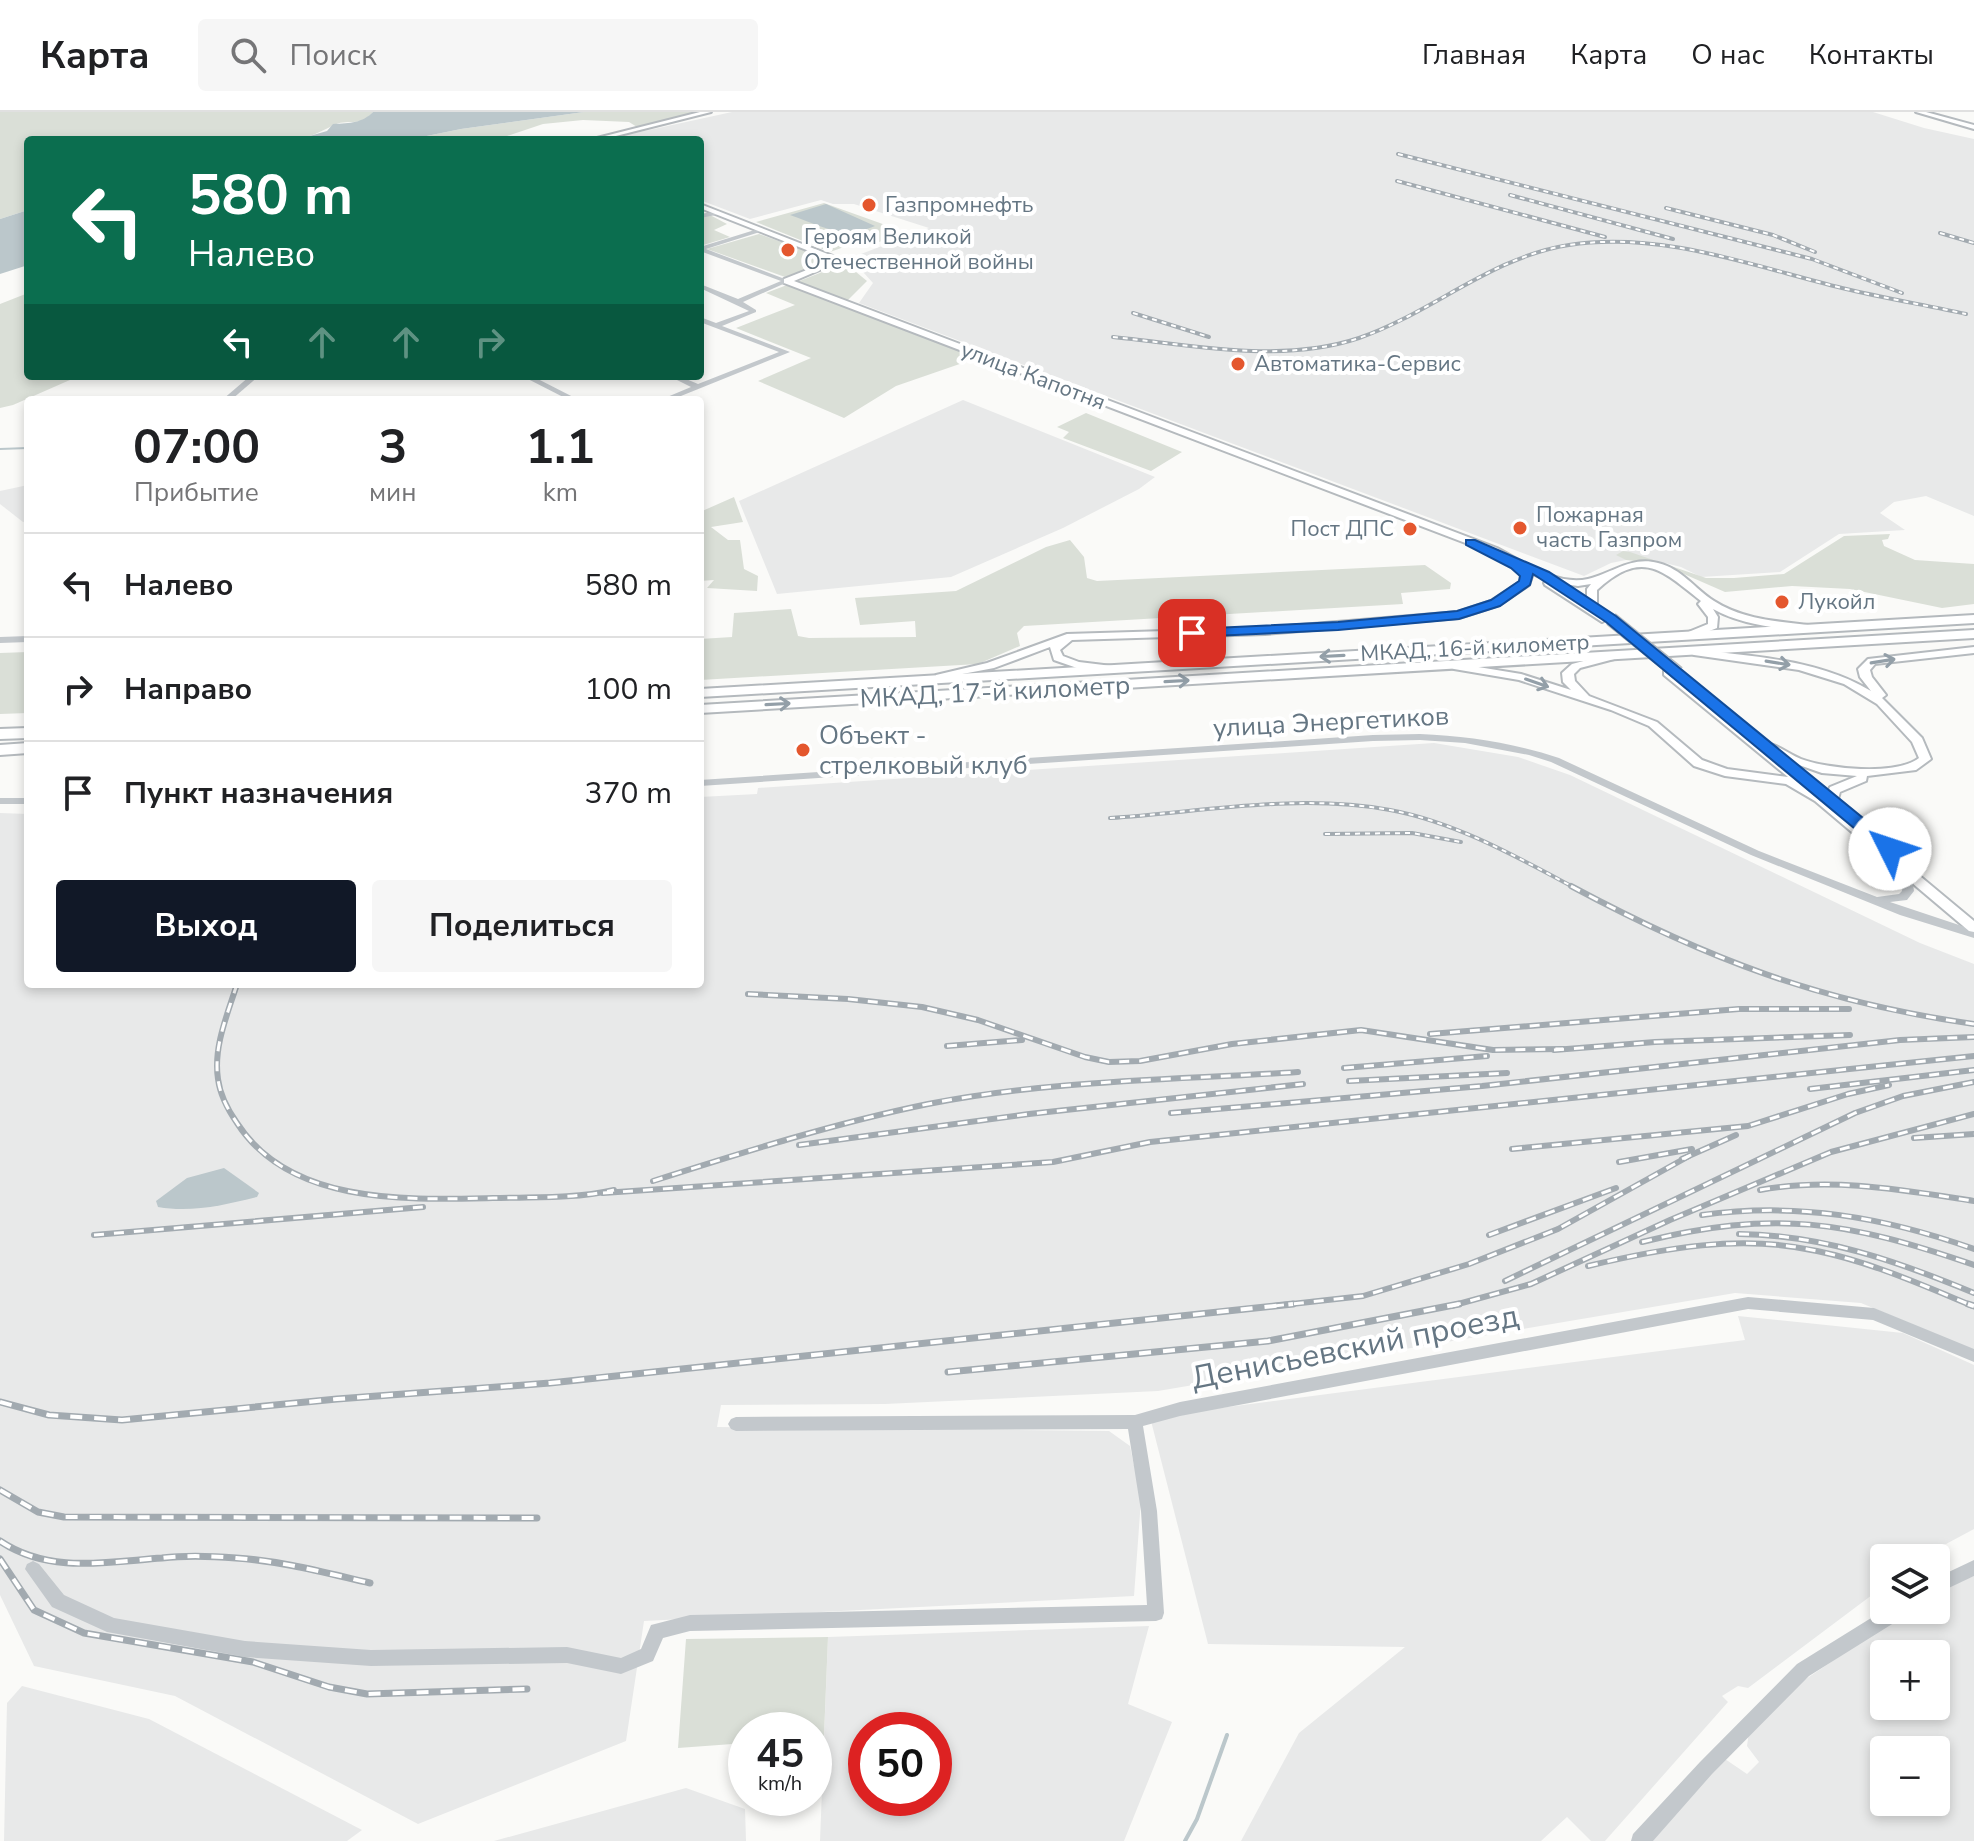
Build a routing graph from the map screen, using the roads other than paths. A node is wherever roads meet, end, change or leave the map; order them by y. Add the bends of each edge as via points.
1 (708, 112) edge
2 (1922, 112) edge
3 (1937, 114) edge
4 (1974, 124) edge
5 (609, 136) edge
6 (704, 207) edge
7 (719, 213) junction
8 (704, 215) edge
9 (761, 230) junction
10 (704, 248) edge
11 (704, 250) edge
12 (787, 281) junction
13 (704, 288) edge
14 (738, 302) junction
15 (704, 321) edge
16 (716, 326) junction
17 (250, 380) edge
18 (534, 380) edge
19 (682, 380) edge
20 (698, 387) junction
21 (231, 396) edge
22 (567, 396) edge
23 (674, 396) edge
24 (1470, 543) junction
25 (1516, 565) junction
26 (1545, 575) junction
27 (1514, 592) junction
28 (1566, 593) junction
29 (1592, 605) junction
30 (1606, 619) junction
31 (1974, 619) edge
32 (1812, 628) junction
33 (1974, 634) edge
34 (1689, 635) junction
35 (1077, 636) junction
36 (24, 639) edge
37 (0, 640) edge
38 (1974, 650) edge
39 (1673, 651) junction
40 (1622, 654) junction
41 (1433, 665) junction
42 (1121, 669) junction
43 (1673, 673) junction
44 (914, 681) junction
45 (704, 693) edge
46 (704, 709) edge
47 (24, 733) edge
48 (0, 734) edge
49 (1749, 740) junction
50 (1765, 745) junction
51 (24, 748) edge
52 (0, 750) edge
53 (704, 783) edge
54 (1827, 800) junction
55 (0, 801) edge
56 (24, 801) edge
57 (1898, 865) junction
58 (1856, 894) junction
59 (1974, 929) edge
60 (1974, 1356) edge
61 (1135, 1422) junction
62 (736, 1424) dead end
63 (1974, 1568) edge
64 (33, 1569) dead end
65 (1950, 1579) edge
66 (1877, 1624) edge
67 (1640, 1841) edge

1 - 5 main road
2 - 3 main road
3 - 4 main road
6 - 7 main road
7 - 8 street
7 - 9 main road
9 - 10 street
9 - 12 main road via 839,260
11 - 12 street
12 - 14 street
12 - 24 main road, улица Капотня
13 - 14 street
14 - 16 street via 754,311
15 - 16 street
16 - 20 street via 786,352
17 - 21 street
18 - 22 street
19 - 20 street
20 - 23 street
24 - 25 main road
24 - 26 main road
25 - 27 main road via 1527,579
25 - 28 main road
26 - 29 main road
26 - 32 main road via 1579,584 1626,565 1653,565 1682,577 1705,600 1737,617
27 - 28 main road via 1539,586
27 - 35 main road via 1487,607 1440,617 1265,631
28 - 30 main road
29 - 30 main road
29 - 34 main road via 1592,589 1607,576 1631,567 1665,570 1688,586 1713,617 1713,626
30 - 43 main road, bridge
31 - 32 highway, МКАД, 16-й километр
32 - 34 highway, МКАД, 16-й километр
33 - 39 highway, МКАД, 16-й километр
34 -> 42 highway, МКАД, 16-й километр
35 - 42 main road via 1056,646 1058,658
35 - 44 main road via 990,666
36 - 37 street
54 -> 38 main road via 1834,790 1857,779 1913,771 1928,759 1921,741 1866,677 1866,665
39 - 40 highway, МКАД, 16-й километр
39 -> 50 main road via 1801,667 1848,682 1881,702 1918,741 1925,759 1912,769 1831,773 1799,765
40 - 41 highway, МКАД, 16-й километр
40 - 49 main road via 1576,666 1568,673 1569,682 1582,694 1660,725 1708,765 1753,768 1759,755
46 -> 41 highway, МКАД, 17-й километр
41 -> 54 main road via 1504,673 1615,708 1653,724 1698,763 1789,781
42 - 44 highway, МКАД, 17-й километр
43 - 49 main road
43 - 50 main road
44 - 45 highway, МКАД, 17-й километр
47 - 48 highway
49 - 54 main road
50 - 54 main road
51 - 52 highway
53 - 58 street, улица Энергетиков via 1386,738 1465,738 1555,760
54 - 57 main road
54 - 59 main road
55 - 56 street
57 - 58 street via 1908,891 1903,897 1880,900
57 - 59 main road
58 - 59 street, улица Энергетиков
60 - 61 street, Денисьевский проезд via 1874,1314 1748,1303 1180,1409
61 - 62 street, Денисьевский проезд
61 - 64 street via 1149,1511 1156,1613 690,1623 657,1631 647,1655 621,1666 567,1655 371,1658 245,1649 113,1626 58,1601
63 - 65 street
66 - 67 street via 1803,1670

